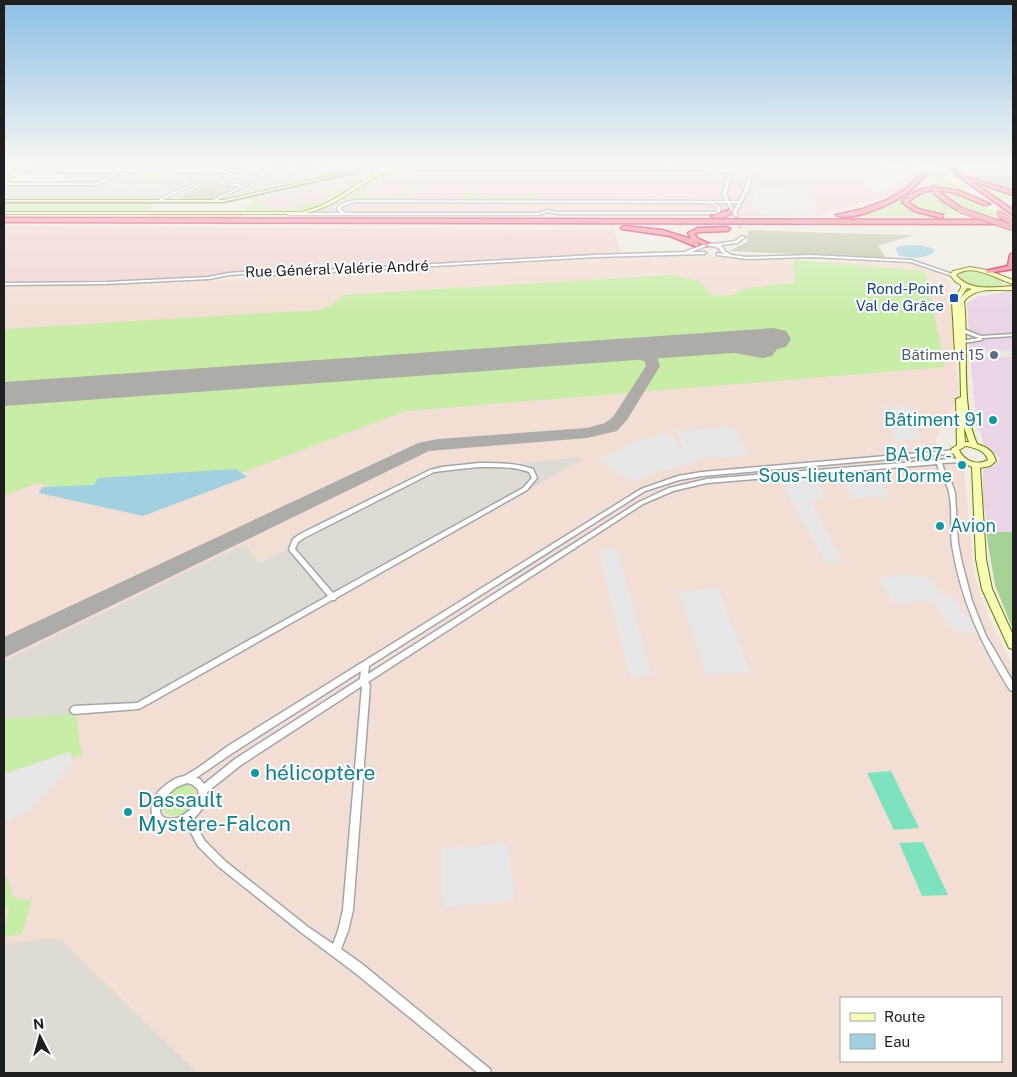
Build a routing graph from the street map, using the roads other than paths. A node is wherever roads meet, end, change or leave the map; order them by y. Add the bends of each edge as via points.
1 (724, 215) edge
2 (840, 215) edge
3 (941, 215) edge
4 (978, 215) edge
5 (1001, 215) edge
6 (1008, 215) edge
7 (578, 218) junction
8 (777, 218) junction
9 (967, 218) junction
10 (4, 220) edge
11 (361, 220) junction
12 (4, 224) edge
13 (490, 224) junction
14 (1013, 226) edge
15 (624, 228) junction
16 (751, 228) junction
17 (741, 230) tunnel mouth
18 (743, 237) junction
19 (706, 244) junction
20 (715, 245) junction
21 (697, 248) junction
22 (723, 250) junction
23 (670, 254) junction
24 (711, 254) junction
25 (1013, 255) edge
26 (731, 256) junction
27 (988, 271) junction
28 (955, 273) junction
29 (1005, 280) junction
30 (1013, 282) edge
31 (4, 284) edge
32 (964, 284) junction
33 (978, 288) junction
34 (1013, 288) edge
35 (1002, 289) junction
36 (962, 335) junction
37 (1013, 336) edge
38 (961, 444) junction
39 (974, 445) junction
40 (955, 452) junction
41 (963, 460) junction
42 (940, 462) junction
43 (976, 465) junction
44 (332, 598) junction
45 (1013, 645) edge
46 (365, 665) junction
47 (364, 681) junction
48 (1013, 688) edge
49 (74, 710) dead end
50 (187, 779) junction
51 (203, 790) junction
52 (188, 818) junction
53 (335, 951) junction
54 (486, 1073) edge

1 - 7 highway
2 - 8 highway
3 - 9 highway
4 - 14 highway, bridge
5 - 14 highway, bridge
6 - 9 highway
7 - 8 highway
7 - 11 highway
8 - 9 highway
10 - 11 highway
11 - 14 highway
12 - 13 highway
13 - 14 highway
13 - 15 highway
14 - 16 highway
15 - 16 highway
15 - 21 highway via 672,235
16 - 19 highway via 707,229 691,233 694,239
17 - 18 street
18 - 20 street via 736,242
18 - 22 street
19 - 20 street
19 - 21 street, Rue Général Valérie André
20 - 22 street, Rue Général Valérie André
21 - 23 street, Rue Général Valérie André
21 - 24 street
22 - 24 street
22 - 26 street, Rue Général Valérie André
23 - 24 street, Rue Général Valérie André
23 - 31 street, Rue Général Valérie André via 324,272 256,272 138,282
24 - 26 street, Rue Général Valérie André
25 - 27 highway via 1011,268
26 - 28 street, Rue Général Valérie André via 905,261
27 - 28 main road via 970,268
27 - 29 main road
28 - 32 main road
29 - 30 main road
29 - 35 main road via 1008,285
32 - 33 main road
32 - 36 street via 955,302
33 - 35 main road
33 - 36 main road via 962,299
34 - 35 main road
36 - 37 street
36 - 37 street via 978,339
36 - 38 street
36 - 39 main road via 968,436
38 - 39 main road
38 - 40 main road
39 - 43 main road via 993,458 990,464
40 - 41 main road
40 - 46 street via 702,474 665,481 643,490
41 - 42 street
41 - 43 main road
42 - 47 street via 707,481 671,488 641,503
42 - 48 street via 940,470 948,478 952,492 955,540 968,603 990,650
43 - 45 main road via 981,559 987,589
44 - 44 street via 292,549 302,536 433,471 498,464 528,468 534,472 533,484 526,490
44 - 49 street via 138,706
46 - 47 street
46 - 50 street
47 - 51 street via 238,762
47 - 53 street via 348,910
50 - 51 street via 197,782
50 - 52 street via 164,789 156,804 156,812 164,822
51 - 52 street via 199,808
52 - 53 street via 201,843 222,864
53 - 54 street

